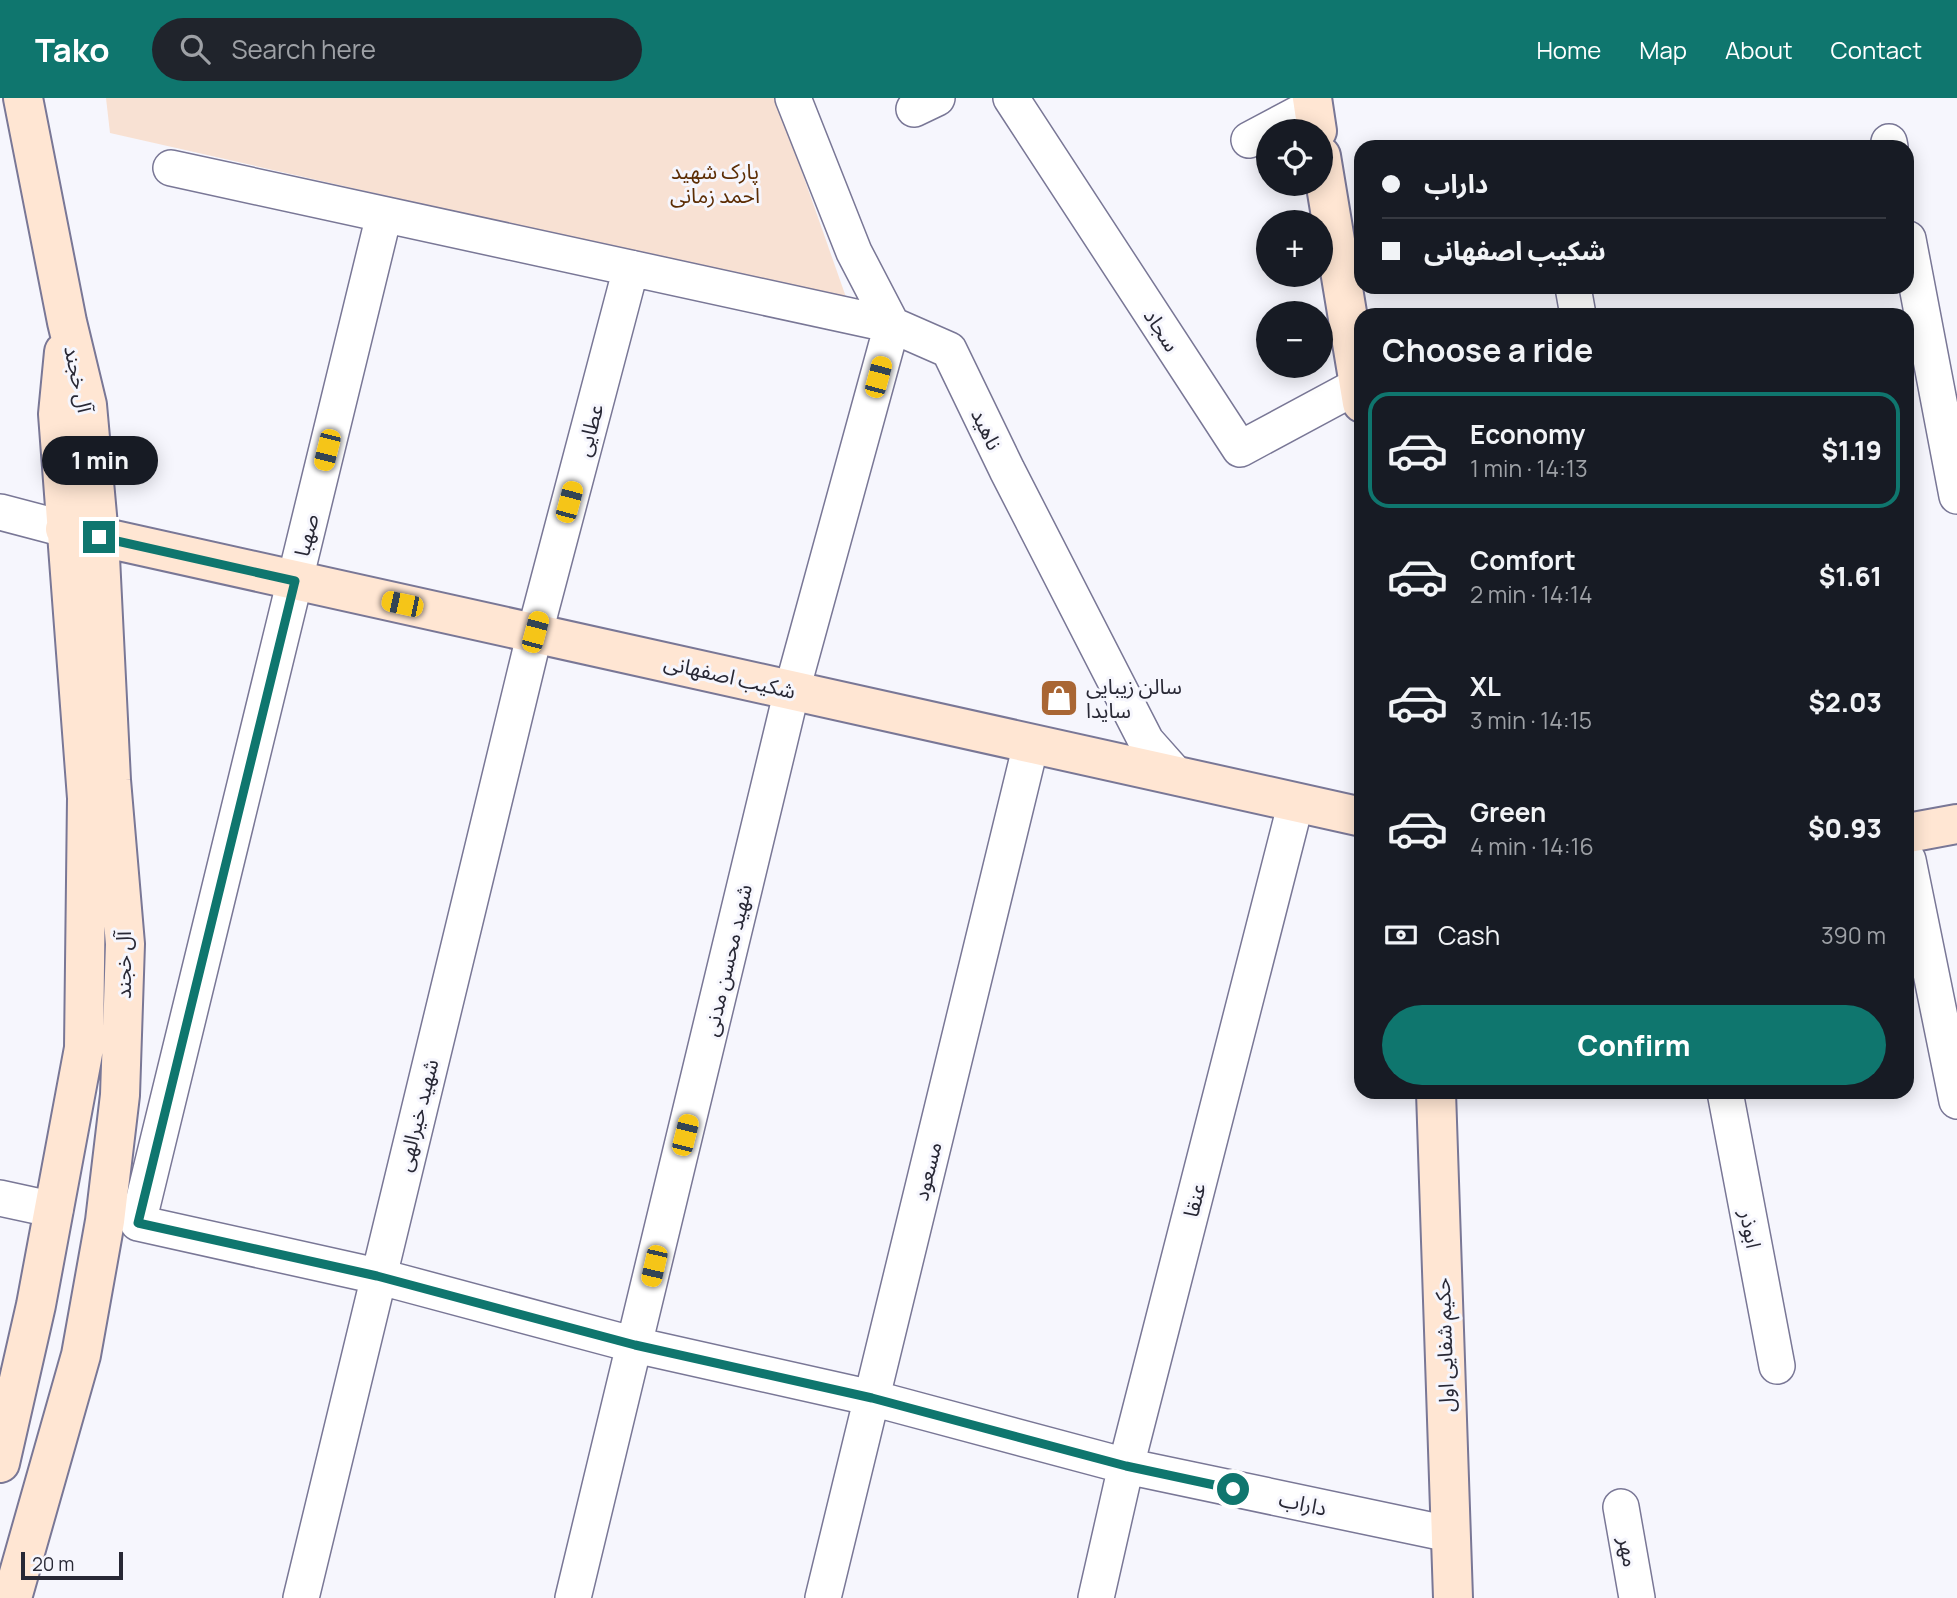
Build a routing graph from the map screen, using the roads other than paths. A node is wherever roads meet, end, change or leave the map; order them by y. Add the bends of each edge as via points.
1 (23, 98) edge
2 (793, 98) edge
3 (1011, 98) edge
4 (1314, 112) edge
5 (1249, 139) dead end
6 (172, 168) dead end
7 (1328, 196) edge
8 (384, 215) junction
9 (631, 268) junction
10 (1914, 270) edge
11 (892, 325) junction
12 (1354, 357) edge
13 (1354, 397) edge
14 (1957, 496) edge
15 (1, 518) edge
16 (82, 533) junction
17 (295, 581) junction
18 (535, 632) junction
19 (792, 691) junction
20 (1031, 744) junction
21 (1178, 776) junction
22 (1296, 802) junction
23 (1354, 815) edge
24 (1957, 824) edge
25 (1914, 833) edge
26 (1914, 890) edge
27 (1436, 1099) edge
28 (1726, 1099) edge
29 (1957, 1101) edge
30 (0, 1198) edge
31 (55, 1210) junction
32 (138, 1223) joint
33 (377, 1276) junction
34 (635, 1345) junction
35 (1777, 1366) dead end
36 (872, 1398) junction
37 (0, 1463) edge
38 (1126, 1466) junction
39 (1621, 1507) dead end
40 (1449, 1534) junction
41 (12, 1598) edge
42 (300, 1598) edge
43 (573, 1598) edge
44 (823, 1598) edge
45 (1096, 1598) edge
46 (1452, 1598) edge
47 (1637, 1598) edge

1 - 16 street, آل خجند via 87,405
2 - 11 street via 854,252
3 - 13 street, سجاد via 1240,449
4 - 5 street
6 - 8 street, ناهید
7 - 12 street
8 - 9 street, ناهید
8 - 17 street, صهبا
9 - 11 street, ناهید
9 - 18 street, عطایی
10 - 14 street
11 - 19 street, شهید محسن مدنی
11 - 21 street, ناهید via 948,349 1146,741
15 - 16 street
16 - 17 street, شکیب اصفهانی
16 - 31 street, آل خجند via 87,798 83,1048
16 - 41 street, آل خجند via 125,944 120,1095 105,1221 81,1356
17 - 18 street, شکیب اصفهانی
17 - 32 street, صهبا
18 - 19 street, شکیب اصفهانی
18 - 33 street, شهید خیرالهی
19 - 20 street, شکیب اصفهانی
19 - 34 street, شهید محسن مدنی
20 - 21 street, شکیب اصفهانی
20 - 36 street, مسعود
21 - 22 street, شکیب اصفهانی
22 - 23 street, شکیب اصفهانی
22 - 38 street, عنقا
24 - 25 street
26 - 29 street
27 - 40 street, حکیم شفایی اول
28 - 35 street, ابوذر
30 - 31 street
31 - 37 street, آل خجند
32 - 33 street, داراب
33 - 34 street, داراب
33 - 42 street, شهید خیرالهی
34 - 36 street, داراب
34 - 43 street, شهید محسن مدنی
36 - 38 street, داراب
36 - 44 street, مسعود
38 - 40 street, داراب
38 - 45 street, عنقا
39 - 47 street, مهر
40 - 46 street, حکیم شفایی اول

